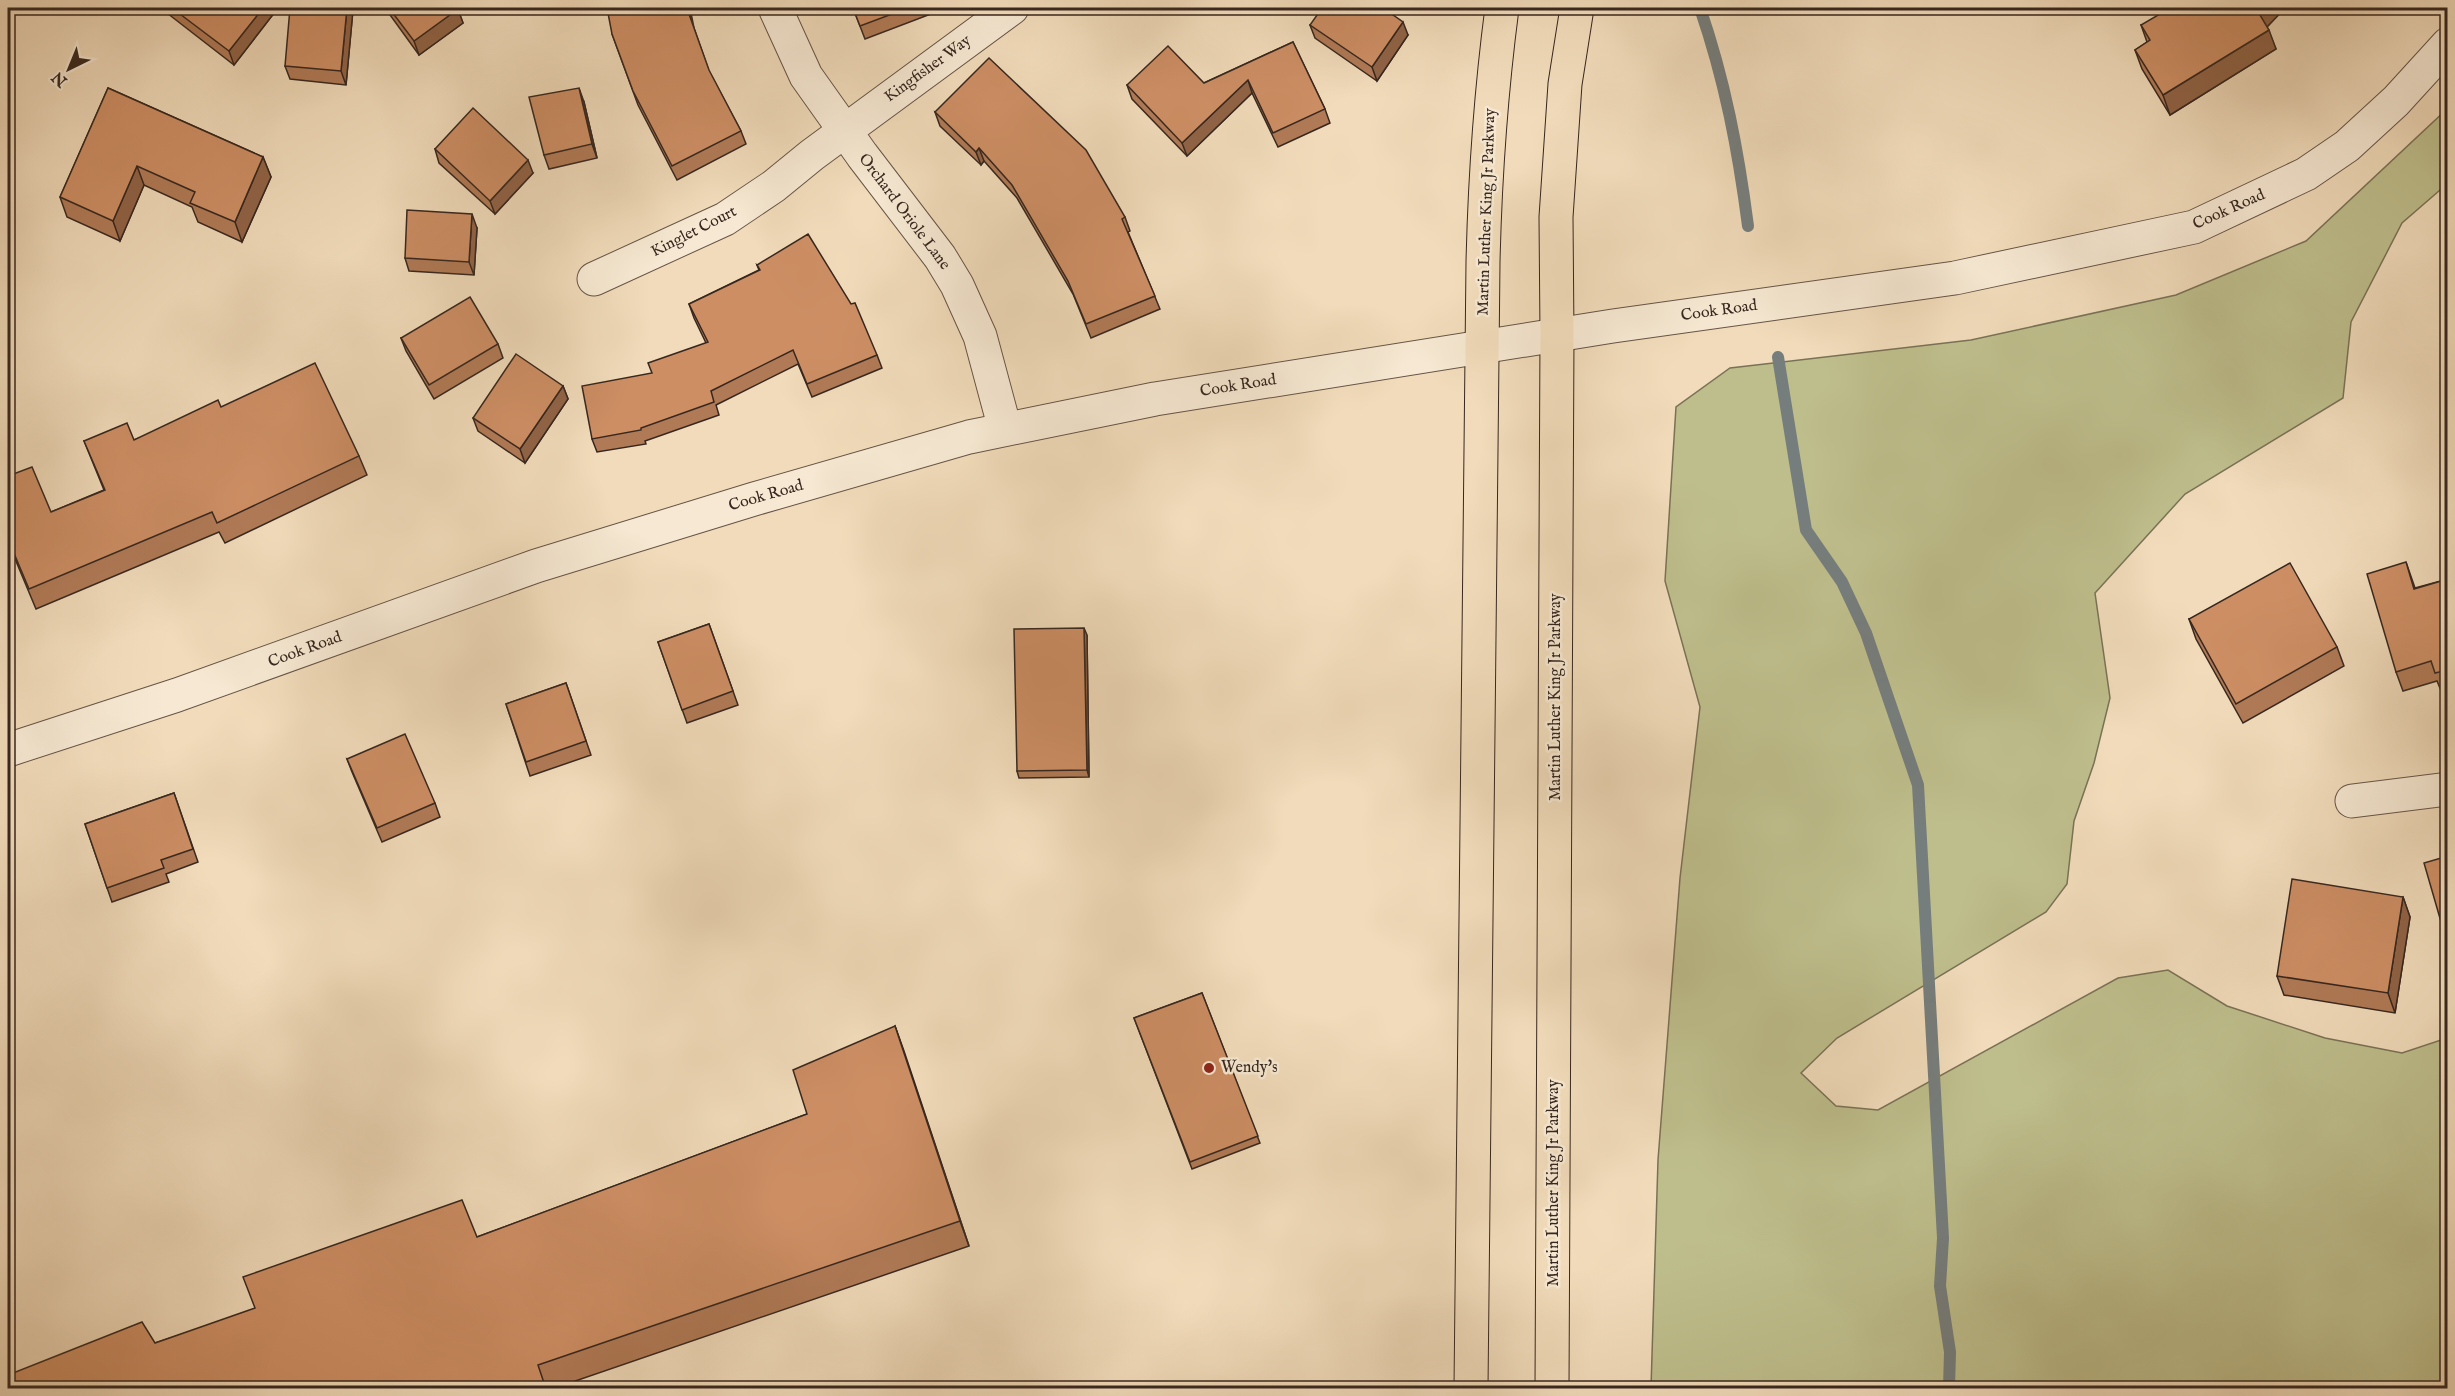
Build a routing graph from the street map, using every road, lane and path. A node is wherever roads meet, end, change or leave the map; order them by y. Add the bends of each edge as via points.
1 (775, 8) edge
2 (1012, 8) edge
3 (1502, 8) edge
4 (1577, 8) edge
5 (2448, 44) edge
6 (845, 131) junction
7 (594, 279) dead end
8 (1557, 335) junction
9 (1483, 346) junction
10 (1005, 429) junction
11 (8, 750) edge
12 (2448, 789) edge
13 (2352, 801) dead end
14 (1471, 1389) edge
15 (1552, 1389) edge

1 - 6 street, Orchard Oriole Lane via 806,76
2 - 6 street, Kingfisher Way
3 - 9 main road, Martin Luther King Jr Parkway via 1485,181
4 - 8 main road, Martin Luther King Jr Parkway via 1565,84 1556,217
5 - 8 street, Cook Road via 2396,101 2347,146 2306,174 2194,227 1955,278
6 - 7 street, Kinglet Court via 726,219
6 - 10 street, Orchard Oriole Lane via 957,285 980,336
8 - 9 street, Cook Road
8 - 15 main road, Martin Luther King Jr Parkway
9 - 10 street, Cook Road via 1155,399
9 - 14 main road, Martin Luther King Jr Parkway
10 - 11 street, Cook Road via 754,499 536,566 177,696
12 - 13 street

